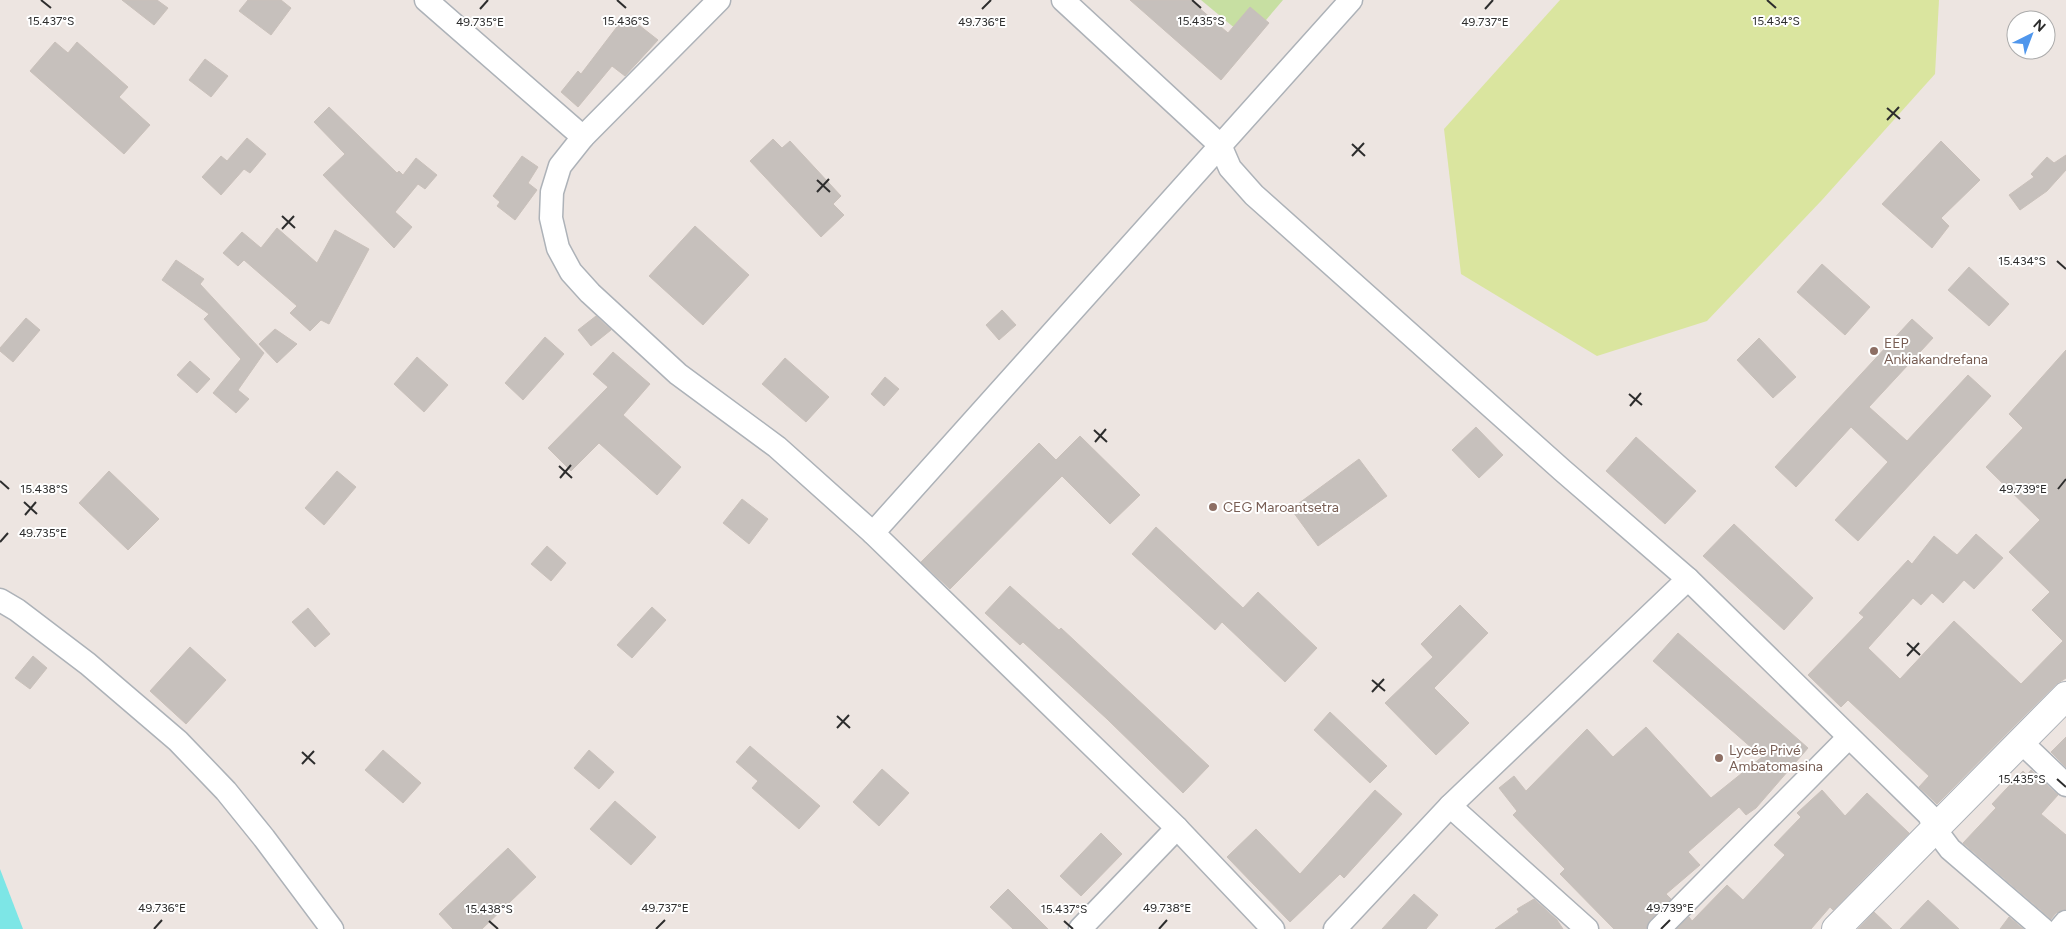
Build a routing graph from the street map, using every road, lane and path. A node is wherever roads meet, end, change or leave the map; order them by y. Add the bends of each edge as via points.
1 (426, 0) edge
2 (719, 0) edge
3 (1063, 0) edge
4 (1350, 0) edge
5 (583, 137) junction
6 (1220, 144) junction
7 (873, 533) junction
8 (1688, 579) junction
9 (0, 600) edge
10 (2066, 696) edge
11 (1849, 737) junction
12 (2020, 742) junction
13 (2066, 785) edge
14 (1450, 806) junction
15 (1177, 828) junction
16 (1935, 829) junction
17 (2066, 922) edge
18 (332, 929) edge
19 (1080, 929) edge
20 (1273, 929) edge
21 (1335, 929) edge
22 (1587, 929) edge
23 (1659, 929) edge
24 (1836, 929) edge
25 (2043, 929) edge
26 (2060, 929) edge

1 - 5 street
2 - 5 street
3 - 6 street
4 - 6 street
5 - 7 street via 560,166 552,192 551,218 558,248 571,272 678,374 777,447
6 - 7 street
6 - 8 street via 1230,168 1254,195
7 - 15 street
8 - 11 street
8 - 14 street
9 - 18 street via 88,664 178,741 245,815
10 - 12 main road
11 - 16 street via 1929,815
11 - 23 street
12 - 13 street
12 - 16 main road
14 - 21 street
14 - 22 street
15 - 19 street
15 - 20 street
16 - 24 main road
16 - 25 street via 1950,849
17 - 26 street

